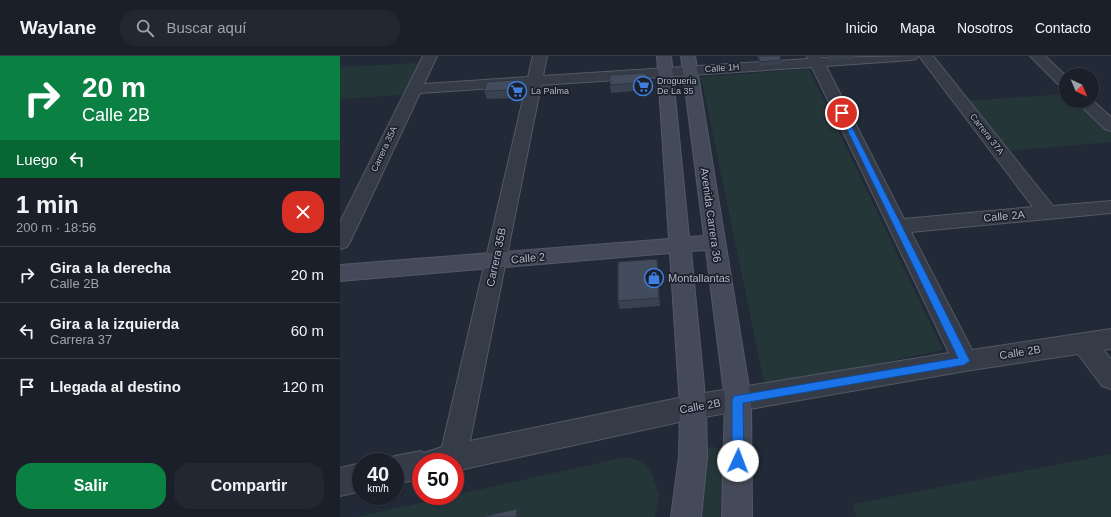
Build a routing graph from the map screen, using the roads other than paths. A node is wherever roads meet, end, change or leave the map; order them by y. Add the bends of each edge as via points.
1 (430, 56) edge
2 (540, 56) edge
3 (911, 56) edge
4 (926, 56) edge
5 (1037, 56) edge
6 (816, 59) edge
7 (689, 63) edge
8 (665, 64) edge
9 (1059, 77) edge
10 (536, 80) junction
11 (413, 88) junction
12 (1099, 106) edge
13 (1111, 107) edge
14 (1091, 108) edge
15 (1111, 126) edge
16 (1111, 207) edge
17 (1047, 212) junction
18 (897, 226) junction
19 (340, 242) edge
20 (715, 242) junction
21 (680, 245) junction
22 (496, 260) junction
23 (340, 273) edge
24 (1111, 339) edge
25 (1083, 342) junction
26 (964, 361) junction
27 (1111, 378) edge
28 (738, 400) junction
29 (693, 407) junction
30 (445, 453) edge
31 (464, 456) edge
32 (352, 479) edge
33 (340, 482) edge
34 (686, 517) edge
35 (736, 517) edge

1 - 11 street, Carrera 35A
2 - 10 street, Carrera 35B
3 - 6 street, Calle 1H
4 - 17 street, Carrera 37A
5 - 9 street
6 - 7 street, Calle 1H
6 - 18 street
7 - 8 street, Calle 1H
7 - 20 main road, Avenida Carrera 36
8 - 10 street, Calle 1H
8 - 21 main road
10 - 11 street, Calle 1H
10 - 22 street, Carrera 35B
11 - 19 street, Carrera 35A
12 - 13 street
14 - 15 street
16 - 17 street, Calle 2A
17 - 18 street, Calle 2A
18 - 26 street
20 - 21 main road, Calle 2
20 - 28 main road, Avenida Carrera 36
21 - 22 main road, Calle 2
21 - 29 main road
22 - 23 main road, Calle 2
22 - 30 street, Carrera 35B
24 - 25 street, Calle 2B
25 - 26 street, Calle 2B
25 - 27 street
26 - 28 street, Calle 2B
28 - 29 street, Calle 2B
28 - 35 main road, Avenida Carrera 36
29 - 31 street, Calle 2B
29 - 34 main road via 693,457
32 - 33 street

